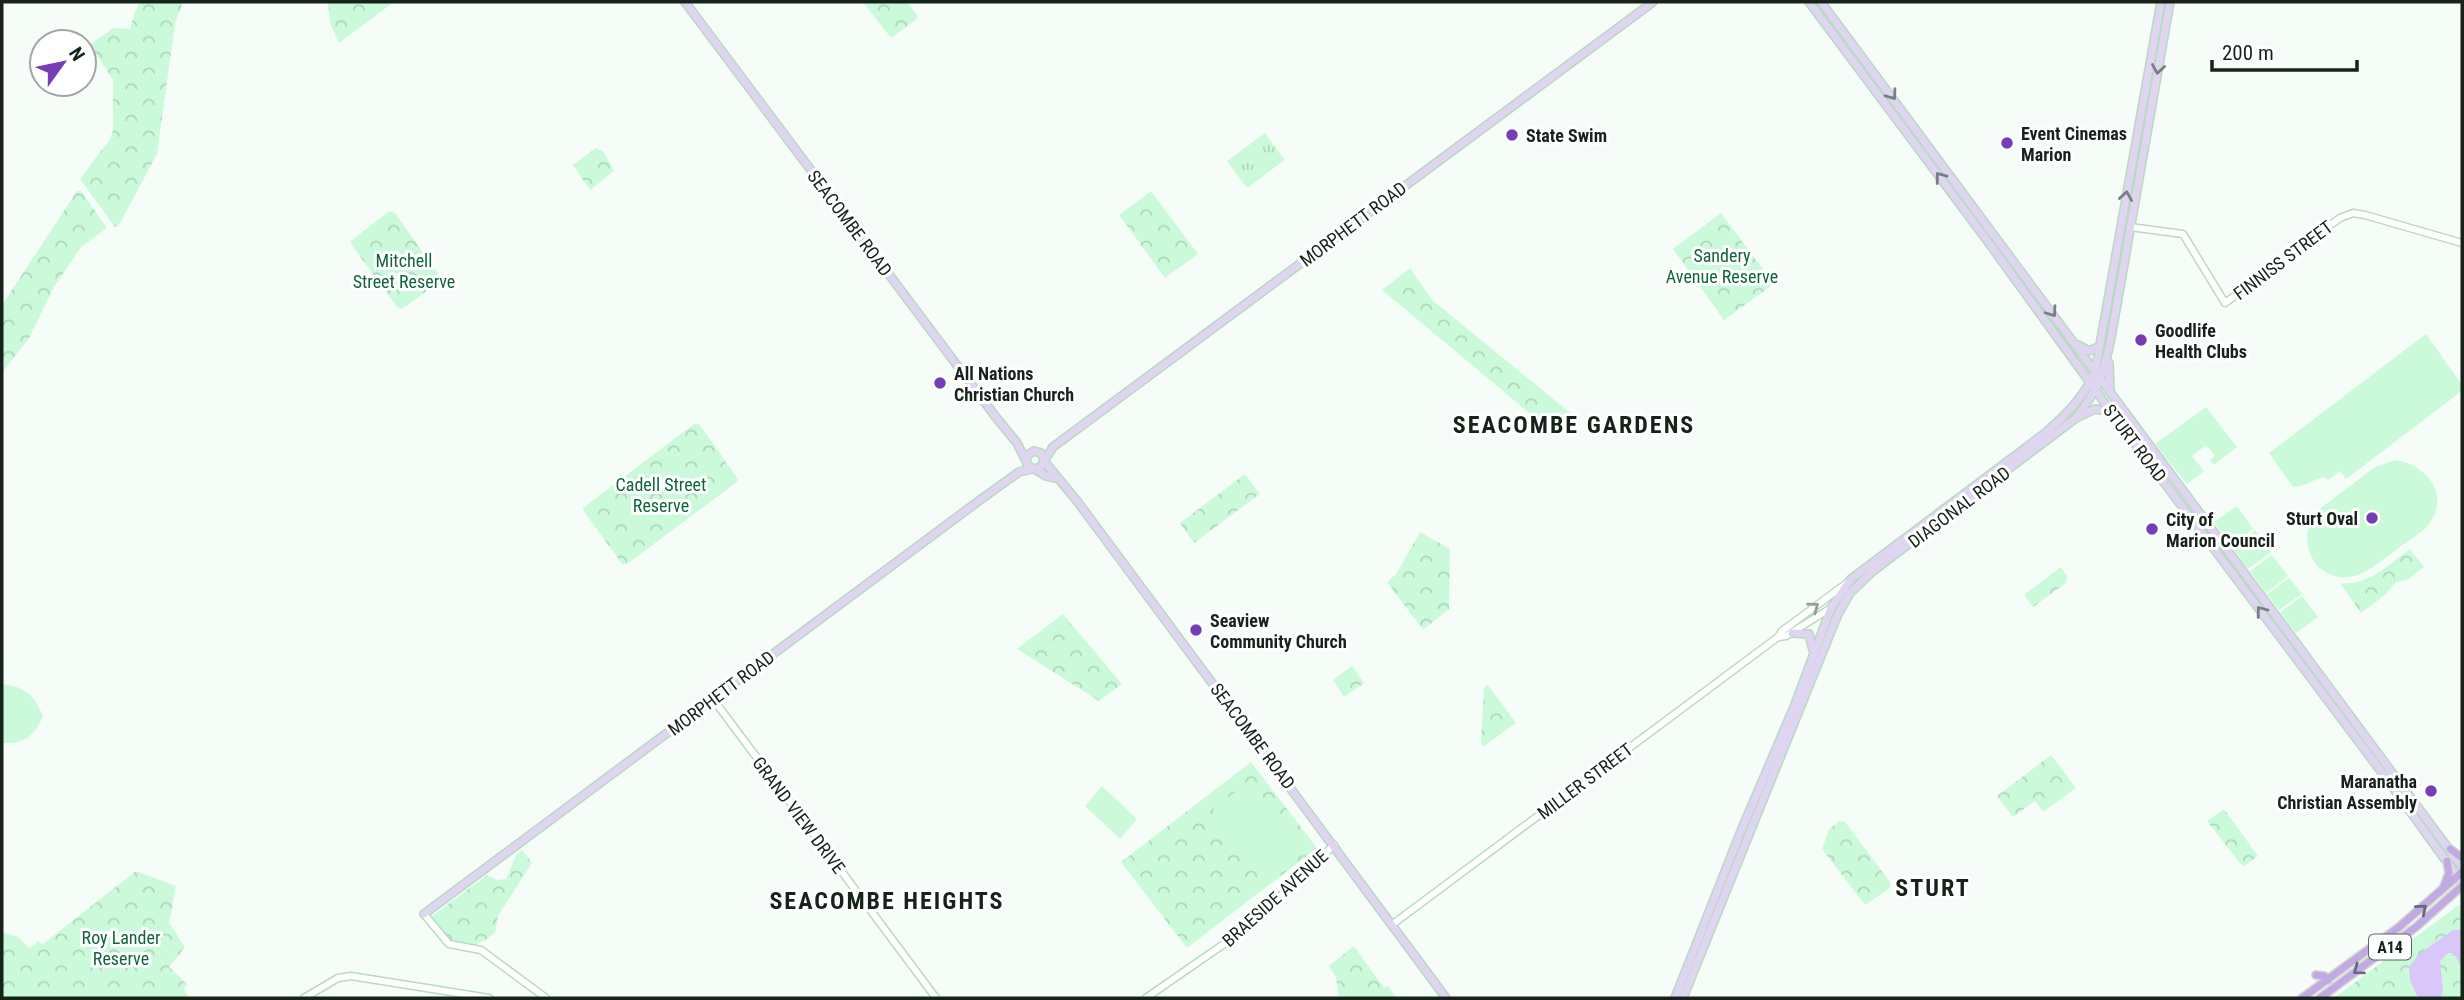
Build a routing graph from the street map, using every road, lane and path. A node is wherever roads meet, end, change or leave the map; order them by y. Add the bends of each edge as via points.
1 (685, 2) edge
2 (1653, 2) edge
3 (1809, 2) edge
4 (1821, 2) edge
5 (2161, 2) edge
6 (2170, 2) edge
7 (1869, 64) junction
8 (1861, 70) junction
9 (2152, 106) junction
10 (2136, 134) junction
11 (2130, 227) junction
12 (2462, 243) edge
13 (2002, 253) dead end
14 (2115, 263) junction
15 (2037, 309) junction
16 (2111, 338) junction
17 (2072, 340) junction
18 (2100, 346) junction
19 (2095, 373) junction
20 (2101, 381) junction
21 (2091, 383) junction
22 (2096, 391) junction
23 (2111, 395) junction
24 (2112, 413) junction
25 (2076, 418) junction
26 (1017, 443) junction
27 (1053, 447) junction
28 (1035, 451) junction
29 (1025, 459) junction
30 (1044, 461) junction
31 (1033, 469) junction
32 (1019, 472) junction
33 (1055, 478) junction
34 (1851, 579) junction
35 (1850, 593) junction
36 (1831, 608) junction
37 (1792, 632) junction
38 (1778, 637) junction
39 (1813, 654) junction
40 (1812, 667) junction
41 (713, 699) junction
42 (2392, 779) junction
43 (1334, 845) junction
44 (2449, 849) junction
45 (2462, 858) edge
46 (2447, 861) junction
47 (2461, 877) edge
48 (2443, 889) junction
49 (2462, 895) edge
50 (2449, 898) junction
51 (424, 914) joint
52 (1393, 924) junction
53 (1706, 931) junction
54 (2316, 975) dead end
55 (2329, 980) junction
56 (2329, 992) junction
57 (535, 994) edge
58 (304, 998) edge
59 (489, 998) edge
60 (546, 998) edge
61 (936, 998) edge
62 (1146, 998) edge
63 (1446, 998) edge
64 (1675, 998) edge
65 (1683, 998) edge
66 (2302, 998) edge
67 (2320, 998) edge

1 - 26 main road, SEACOMBE ROAD
2 - 27 main road, MORPHETT ROAD
3 - 8 main road, STURT ROAD
4 - 7 main road, STURT ROAD
5 - 10 main road, DIAGONAL ROAD
6 -> 9 main road, DIAGONAL ROAD
7 - 8 main road
7 -> 17 main road, STURT ROAD
15 -> 8 main road, STURT ROAD
9 - 10 main road
9 - 11 main road, DIAGONAL ROAD
14 -> 10 main road, DIAGONAL ROAD
11 - 12 street, FINNISS STREET via 2183,234 2225,303 2349,213
11 - 14 main road
11 - 16 main road, DIAGONAL ROAD
13 - 15 main road via 2032,293
14 - 18 main road, DIAGONAL ROAD
15 - 21 main road, STURT ROAD
16 - 20 main road, DIAGONAL ROAD
16 - 23 main road
17 - 18 main road via 2089,351
17 - 19 main road, STURT ROAD
18 - 19 main road, DIAGONAL ROAD
19 - 20 main road, STURT ROAD
19 - 21 main road, DIAGONAL ROAD
20 - 22 main road, DIAGONAL ROAD
20 - 23 main road, STURT ROAD
21 - 22 main road, STURT ROAD
21 - 34 main road, DIAGONAL ROAD via 2070,411 2044,434
22 - 24 main road, STURT ROAD
22 - 25 main road, DIAGONAL ROAD
23 - 42 main road, STURT ROAD
24 - 25 main road via 2095,409
42 -> 24 main road, STURT ROAD
25 - 35 main road, DIAGONAL ROAD
26 - 28 main road, SEACOMBE ROAD
26 - 29 main road, SEACOMBE ROAD
27 - 28 main road, MORPHETT ROAD
27 - 30 main road, MORPHETT ROAD
28 - 29 main road
28 - 30 main road
29 - 31 main road
29 - 32 main road, MORPHETT ROAD
30 - 31 main road
30 - 33 main road, SEACOMBE ROAD
31 - 32 main road, MORPHETT ROAD
31 - 33 main road, SEACOMBE ROAD
32 - 41 main road, MORPHETT ROAD
33 - 43 main road, SEACOMBE ROAD via 1077,501
34 - 36 main road, DIAGONAL ROAD
38 -> 34 street, MILLER STREET
35 - 36 main road
35 - 40 main road, DIAGONAL ROAD
36 - 37 street, MILLER STREET
36 - 39 main road, DIAGONAL ROAD
37 - 38 street, MILLER STREET
37 - 39 main road via 1809,634
38 - 52 street, MILLER STREET
39 - 40 main road, DIAGONAL ROAD
40 - 53 main road, DIAGONAL ROAD
41 - 51 main road, MORPHETT ROAD
41 - 61 street, GRAND VIEW DRIVE
42 - 44 main road, STURT ROAD
42 - 46 main road, STURT ROAD
43 - 52 main road, SEACOMBE ROAD
43 - 62 street, BRAESIDE AVENUE via 1247,928
44 - 45 main road
44 - 47 main road, STURT ROAD
46 - 47 main road, STURT ROAD
46 - 48 main road via 2449,873
47 - 48 main road, A14
47 - 50 main road, A14
55 -> 48 main road, A14
49 - 50 main road
50 -> 56 main road, A14
51 - 57 street via 449,944 481,950
52 - 63 main road, SEACOMBE ROAD
53 - 64 main road, DIAGONAL ROAD
53 - 65 main road, DIAGONAL ROAD
54 - 55 main road
55 - 56 main road
55 - 66 main road, A14
56 - 67 main road, A14
57 - 60 street
58 - 59 street via 338,978 351,976

